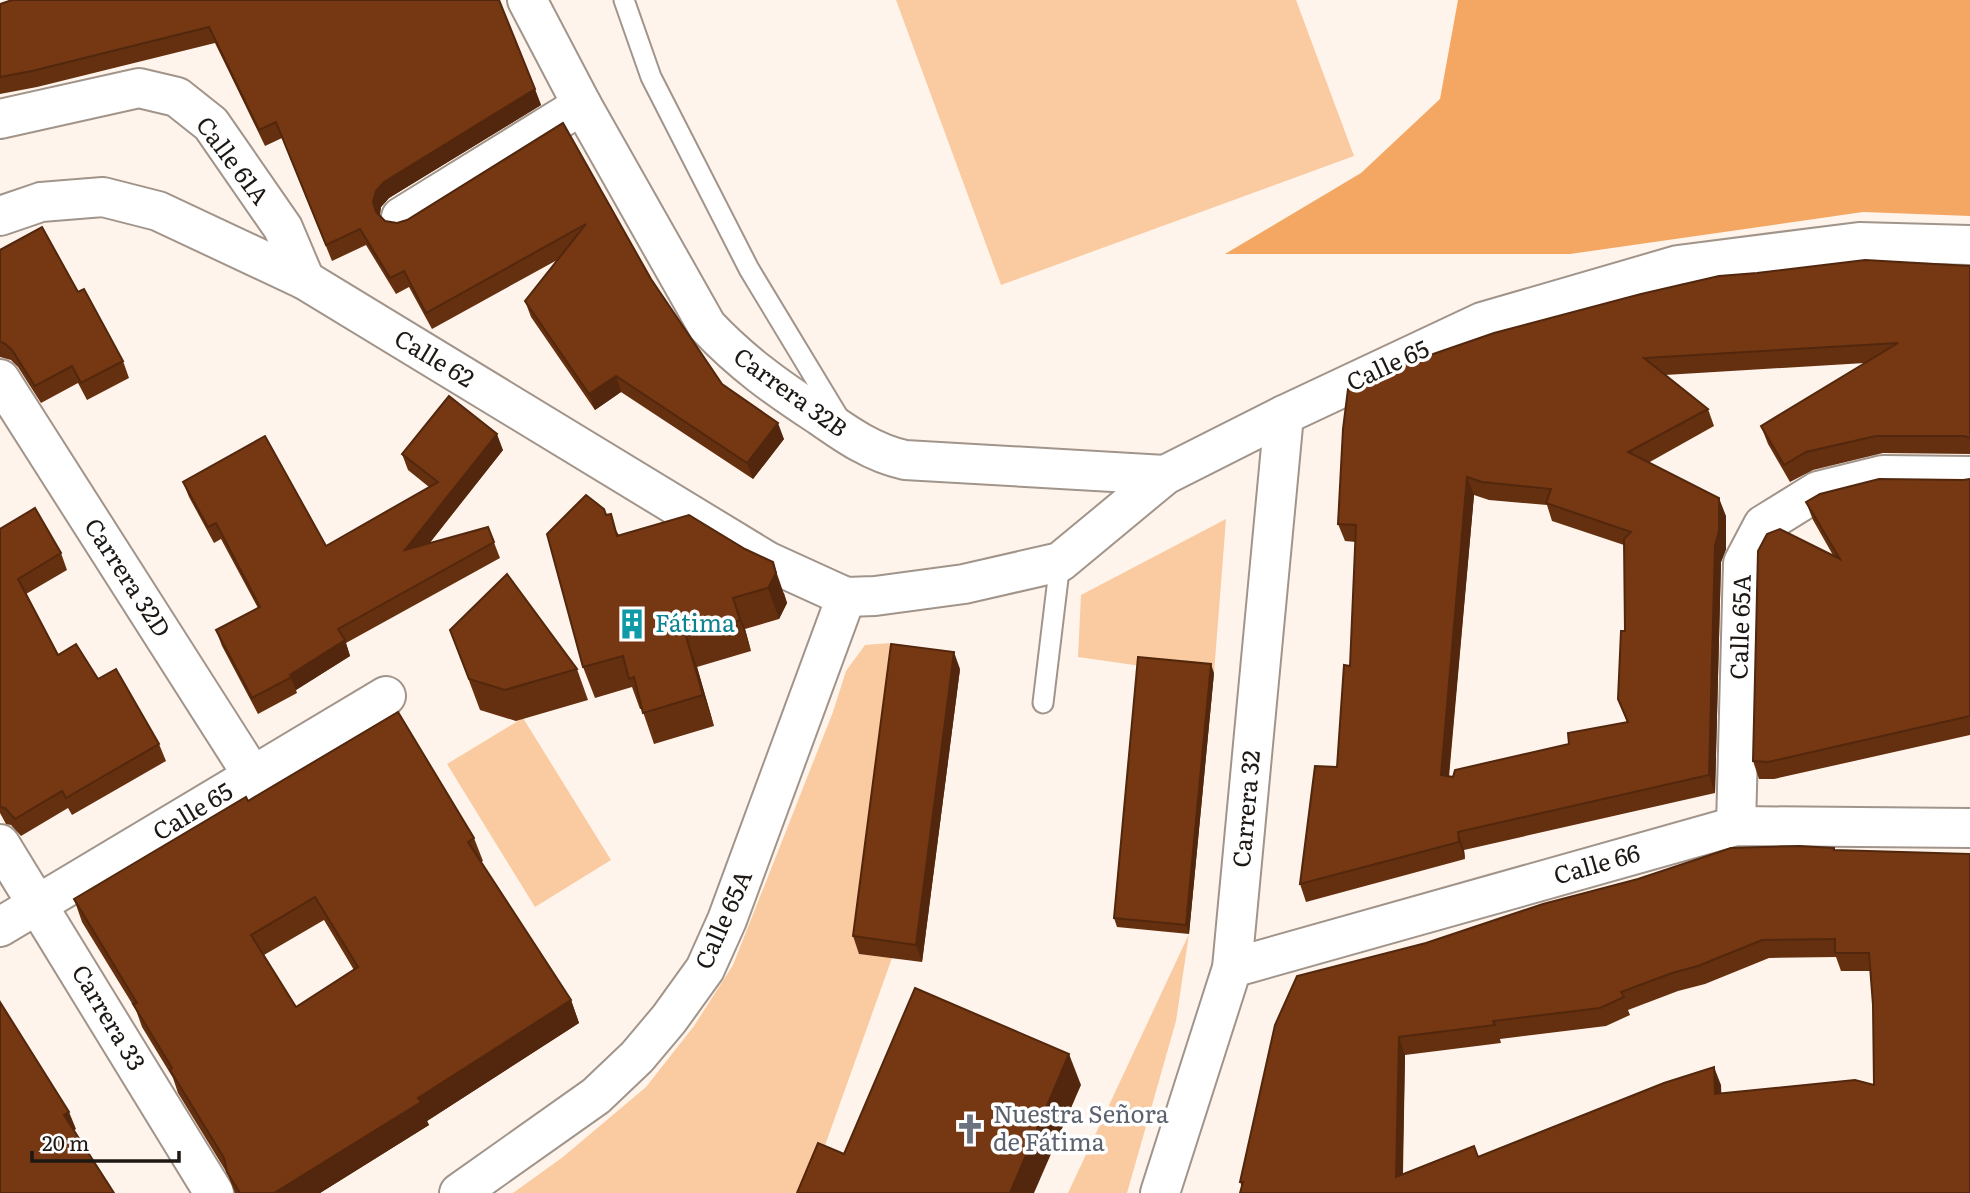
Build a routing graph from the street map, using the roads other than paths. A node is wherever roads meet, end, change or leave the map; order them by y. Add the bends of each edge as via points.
1 (527, 0) edge
2 (624, 0) edge
3 (582, 105) junction
4 (0, 119) edge
5 (0, 216) edge
6 (401, 217) dead end
7 (1970, 245) edge
8 (305, 280) junction
9 (0, 379) edge
10 (1284, 415) junction
11 (851, 437) junction
12 (1165, 475) junction
13 (1970, 476) edge
14 (1060, 562) junction
15 (846, 597) junction
16 (386, 696) dead end
17 (1043, 703) dead end
18 (253, 776) junction
19 (1736, 826) junction
20 (1970, 828) edge
21 (0, 844) edge
22 (38, 904) junction
23 (0, 926) edge
24 (1232, 968) junction
25 (215, 1193) edge
26 (459, 1193) edge
27 (1160, 1193) edge

1 - 3 street, Carrera 32B
2 - 11 lane via 650,77 749,269
3 - 6 street
3 - 11 street, Carrera 32B via 707,326 766,381
4 - 8 street, Calle 61A via 139,88 177,97 211,124 283,228
5 - 8 street, Calle 62 via 41,202 103,197 158,211
7 - 10 street, Calle 65 via 1859,242 1678,265 1482,322
8 - 15 street, Calle 62 via 767,561
9 - 18 street, Carrera 32D
10 - 12 street, Calle 65
10 - 24 street, Carrera 32
11 - 12 street, Carrera 32B via 883,455 905,460
12 - 14 street, Calle 65
13 - 19 street, Calle 65A via 1870,478 1818,491 1763,525 1743,564
14 - 15 street, Calle 65 via 964,584
14 - 17 lane
15 - 26 street, Calle 65A via 705,969 638,1057 596,1096
16 - 18 street, Calle 65
18 - 22 street, Calle 65
19 - 20 street, Calle 66
19 - 24 street, Calle 66
21 - 22 street, Carrera 33
22 - 23 street, Calle 65
22 - 25 street, Carrera 33
24 - 27 street, Carrera 32

